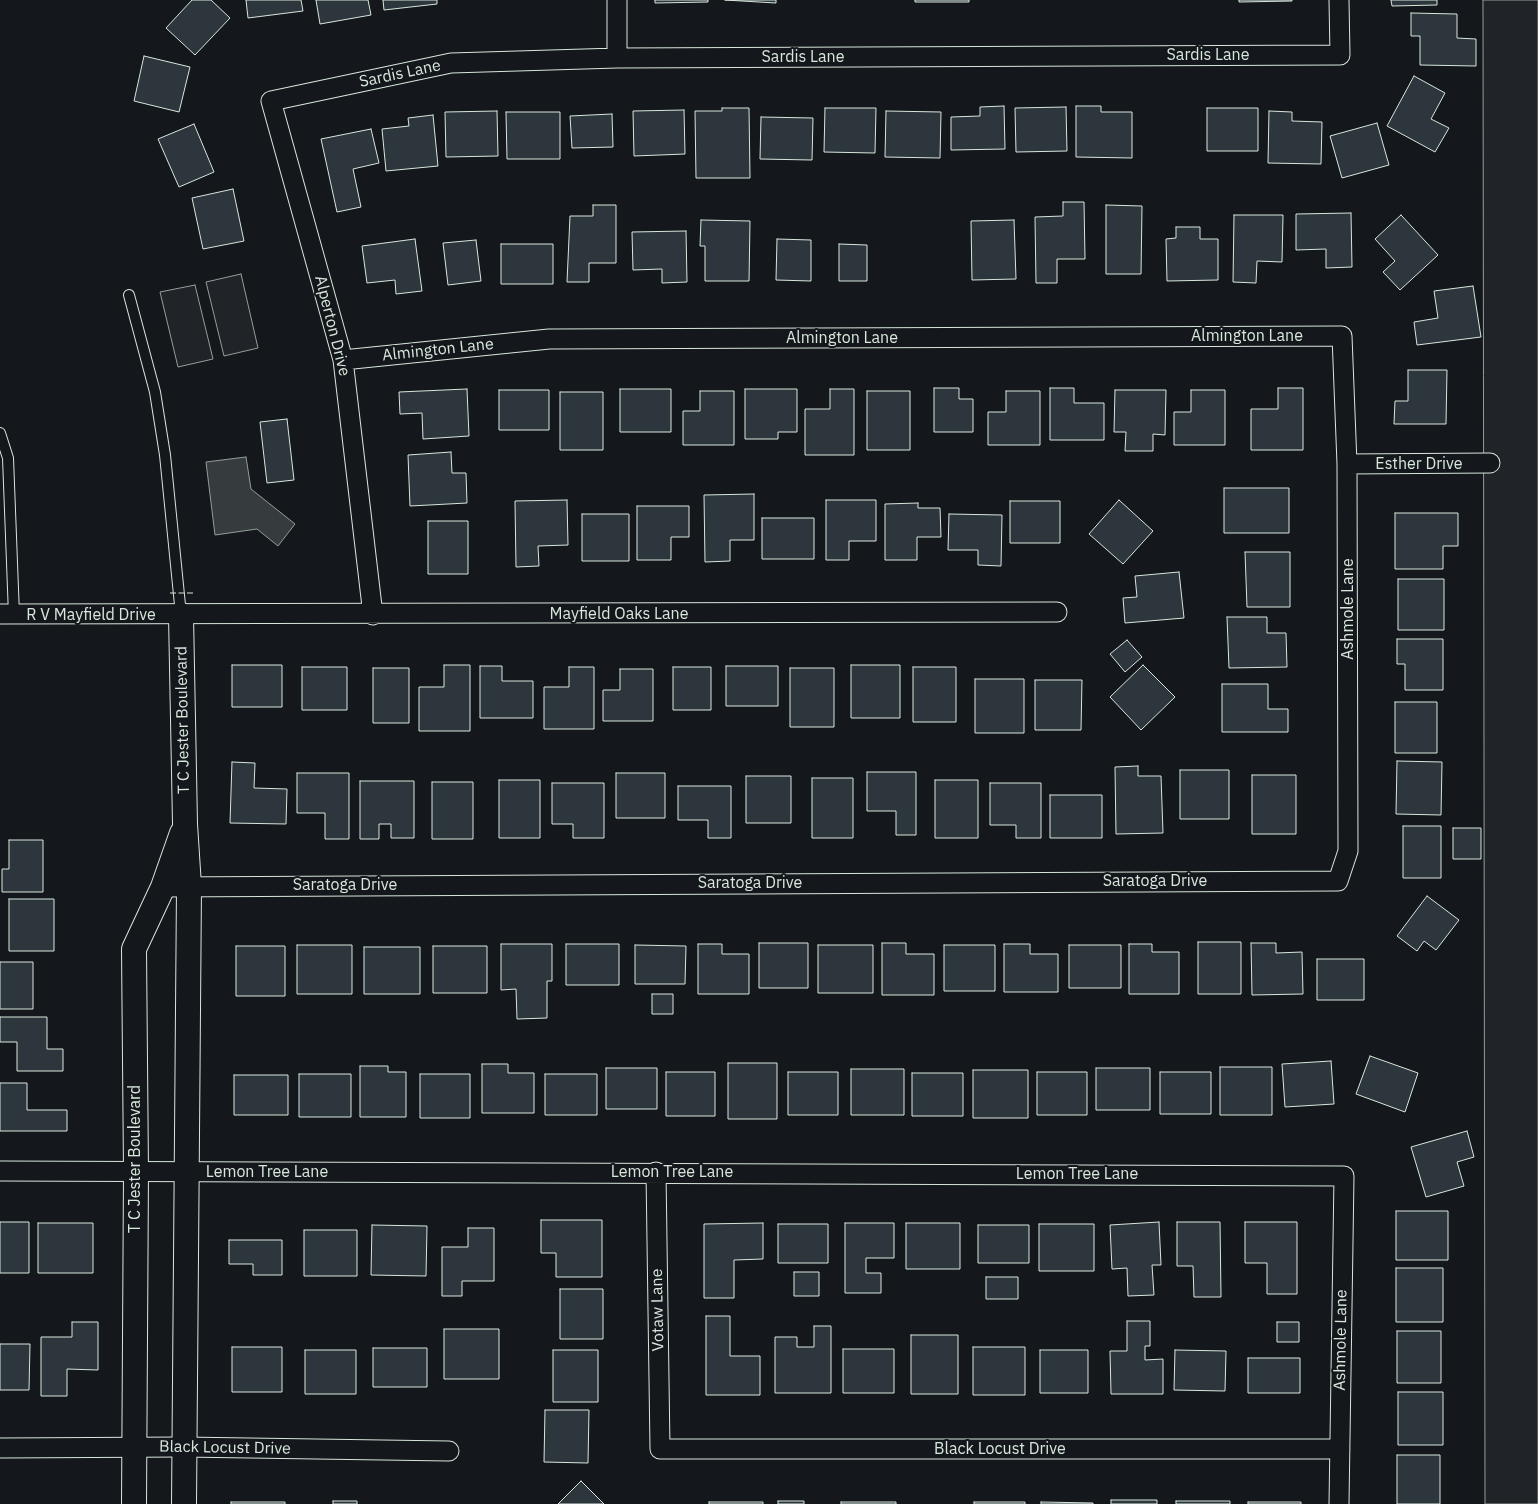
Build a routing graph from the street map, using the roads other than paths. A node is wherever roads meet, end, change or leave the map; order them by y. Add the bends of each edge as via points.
1 (617, 0) edge
2 (1339, 0) edge
3 (617, 58) junction
4 (271, 102) joint
5 (129, 295) dead end
6 (1342, 336) joint
7 (343, 360) junction
8 (0, 433) edge
9 (1490, 463) dead end
10 (1347, 464) junction
11 (1056, 612) dead end
12 (7, 615) edge
13 (181, 615) junction
14 (373, 615) junction
15 (185, 824) junction
16 (1338, 881) joint
17 (189, 886) junction
18 (163, 887) junction
19 (0, 1171) edge
20 (136, 1172) junction
21 (187, 1172) junction
22 (656, 1172) junction
23 (1344, 1176) joint
24 (134, 1447) junction
25 (184, 1447) junction
26 (0, 1448) edge
27 (660, 1448) joint
28 (1340, 1449) junction
29 (449, 1451) dead end
30 (134, 1504) edge
31 (184, 1504) edge
32 (1339, 1504) edge

1 - 3 street
2 - 3 street, Sardis Lane via 1340,54
3 - 4 street, Sardis Lane via 451,63
4 - 7 street, Alperton Drive
5 - 13 lane via 157,401
6 - 7 street, Almington Lane via 549,339
6 - 10 street, Ashmole Lane
7 - 14 street, Alperton Drive
8 - 12 lane via 8,458
9 - 10 street, Esther Drive
10 - 16 street, Ashmole Lane via 1348,852
11 - 14 street, Mayfield Oaks Lane
12 - 13 street, R V Mayfield Drive
13 - 14 street, Mayfield Oaks Lane
13 - 15 street, T C Jester Boulevard
15 - 17 street, T C Jester Boulevard
15 - 18 street, T C Jester Boulevard
16 - 17 street, Saratoga Drive
17 - 18 street, Saratoga Drive
17 - 21 street, T C Jester Boulevard
18 - 20 street, T C Jester Boulevard via 134,949
19 - 20 street, Lemon Tree Lane
20 - 21 street, Lemon Tree Lane
20 - 24 street, T C Jester Boulevard
21 - 22 street, Lemon Tree Lane
21 - 25 street, T C Jester Boulevard
22 - 23 street, Lemon Tree Lane
22 - 27 street, Votaw Lane
23 - 28 street, Ashmole Lane
24 - 25 street, Black Locust Drive
24 - 26 street, Black Locust Drive
24 - 30 street, T C Jester Boulevard
25 - 29 street, Black Locust Drive
25 - 31 street, T C Jester Boulevard
27 - 28 street, Black Locust Drive
28 - 32 street, Ashmole Lane

